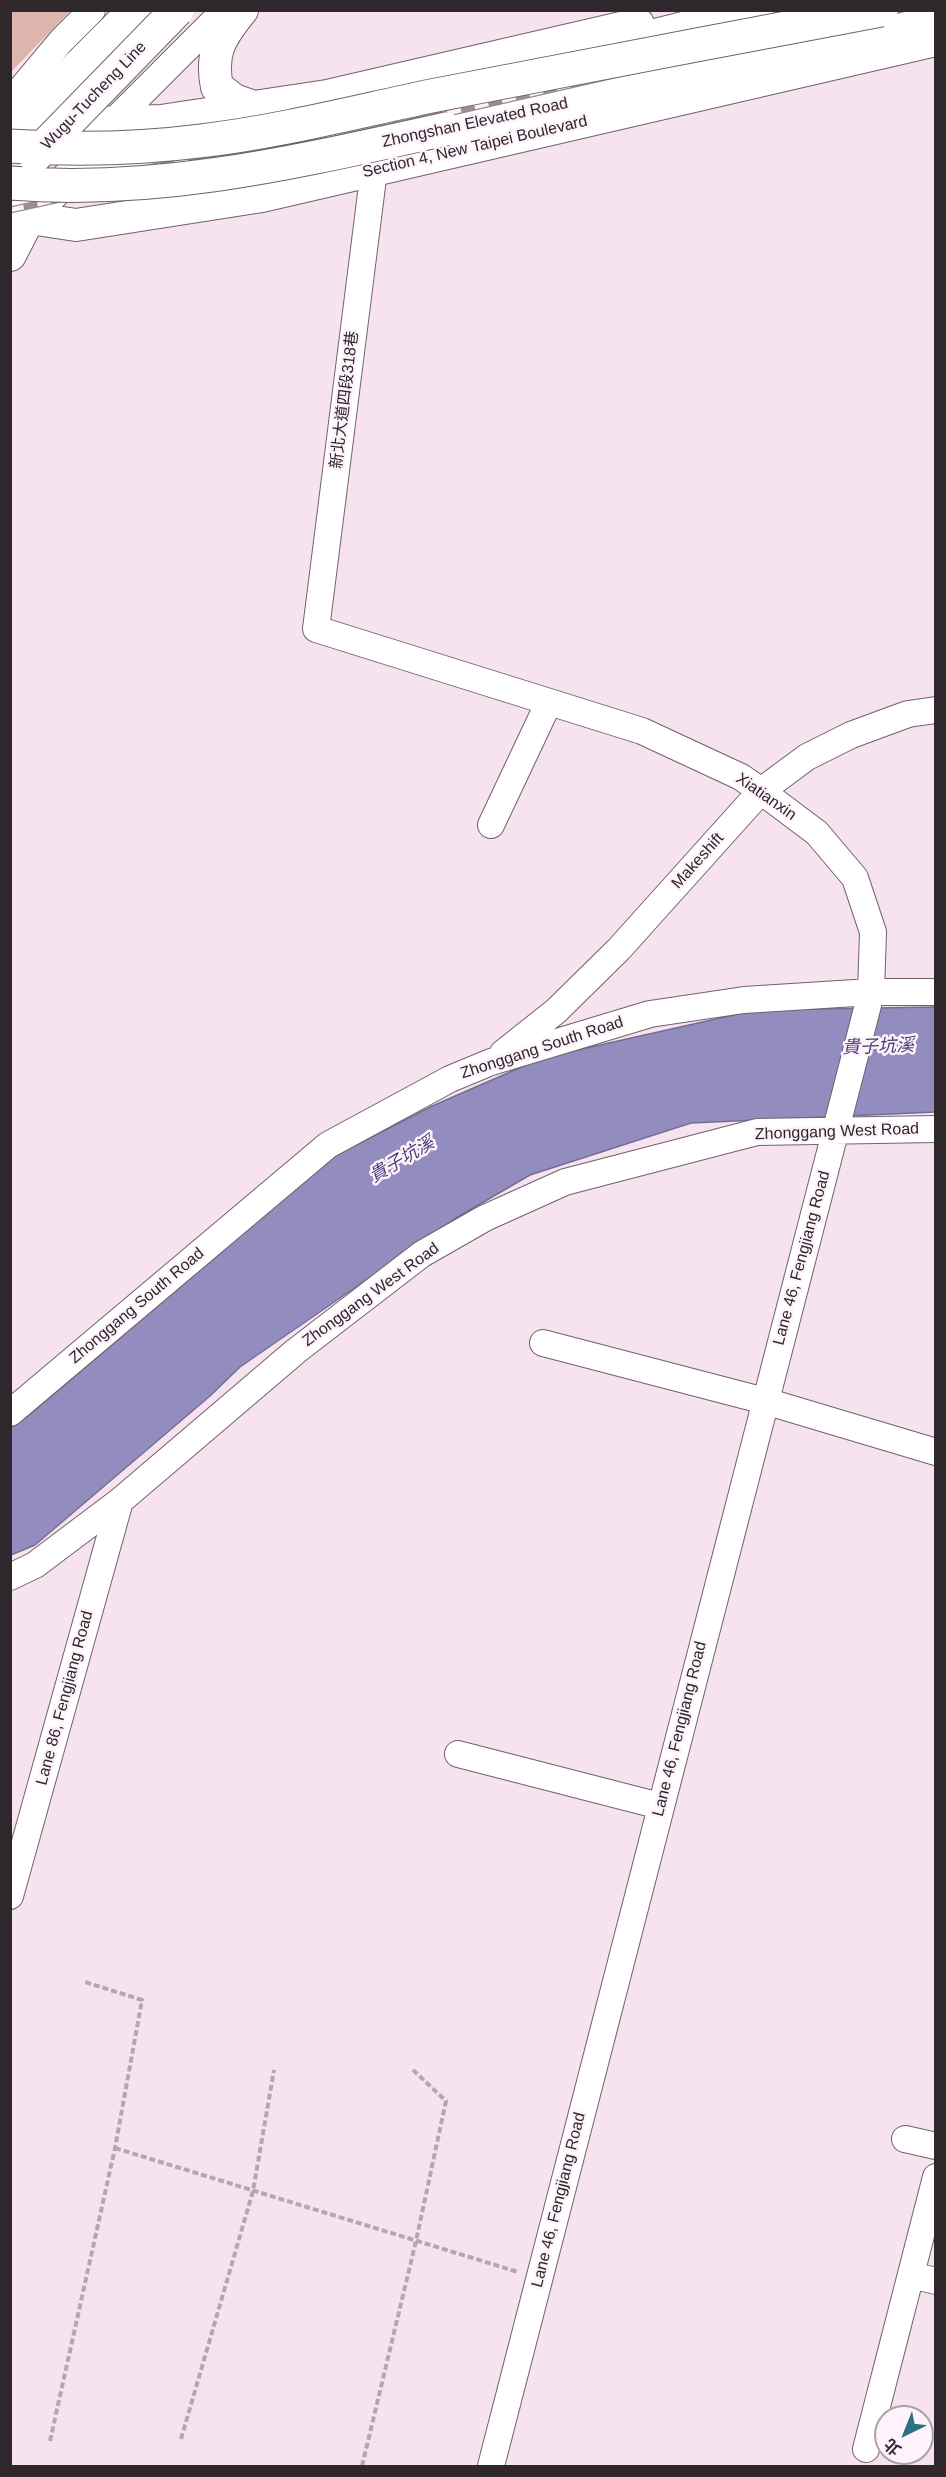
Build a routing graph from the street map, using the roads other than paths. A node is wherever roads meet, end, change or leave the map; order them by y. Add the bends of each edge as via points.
1 (92, 10) edge
2 (135, 10) edge
3 (177, 10) edge
4 (225, 10) edge
5 (242, 10) edge
6 (697, 10) edge
7 (757, 10) edge
8 (879, 10) edge
9 (936, 22) edge
10 (936, 40) edge
11 (431, 97) junction
12 (10, 102) edge
13 (254, 107) junction
14 (113, 122) junction
15 (446, 129) junction
16 (10, 136) edge
17 (10, 148) edge
18 (82, 163) junction
19 (374, 170) junction
20 (10, 182) edge
21 (17, 210) edge
22 (10, 255) edge
23 (316, 629) joint
24 (549, 702) junction
25 (936, 710) edge
26 (761, 790) junction
27 (491, 825) dead end
28 (936, 992) edge
29 (870, 998) junction
30 (491, 1062) junction
31 (837, 1126) junction
32 (936, 1129) edge
33 (543, 1343) dead end
34 (765, 1401) junction
35 (10, 1413) edge
36 (936, 1452) edge
37 (120, 1501) junction
38 (10, 1577) edge
39 (459, 1754) dead end
40 (660, 1806) junction
41 (10, 1896) edge
42 (905, 2139) dead end
43 (936, 2146) edge
44 (936, 2177) edge
45 (911, 2275) junction
46 (936, 2281) edge
47 (866, 2449) dead end
48 (491, 2466) edge

1 - 12 street
2 - 16 highway, Wugu-Tucheng Line
3 - 20 highway, Wugu-Tucheng Line, bridge
4 - 14 street
5 - 13 main road via 217,45 213,67 217,87 234,100
6 - 13 main road via 327,96
7 - 11 highway, bridge
8 - 11 highway, bridge
8 - 15 highway, bridge
8 - 18 main road via 218,159
9 - 15 highway, Zhongshan Elevated Road
10 - 19 main road, Section 4, New Taipei Boulevard
11 - 17 highway, bridge via 201,141 134,147
13 - 14 main road via 161,121
14 - 16 main road
14 - 18 main road
15 - 20 highway, Zhongshan Elevated Road, bridge via 201,179 113,186
17 - 18 main road
18 - 21 main road
19 - 21 main road, Section 4, New Taipei Boulevard via 262,196 76,225
19 - 23 street, 新北大道四段318巷 via 354,391
21 - 22 main road
23 - 24 street, Xiatianxin
24 - 26 street, Xiatianxin via 642,731
24 - 27 street
25 - 26 street, Makeshift via 908,714 851,735 807,757
26 - 29 street, Xiatianxin via 817,833 855,878 873,932
26 - 30 street, Makeshift via 619,949 556,1011
28 - 29 street, Zhonggang South Road
29 - 30 street, Zhonggang South Road via 744,1000 650,1014
29 - 31 street, Lane 46, Fengjiang Road
30 - 35 street, Zhonggang South Road via 450,1078 328,1145
31 - 32 street, Zhonggang West Road
31 - 34 street, Lane 46, Fengjiang Road
31 - 37 street, Zhonggang West Road via 735,1137 566,1182 485,1218 422,1254 305,1344
33 - 34 street
34 - 36 street
34 - 40 street, Lane 46, Fengjiang Road
37 - 38 street, Zhonggang West Road via 35,1565
37 - 41 street, Lane 86, Fengjiang Road
39 - 40 street
40 - 48 street, Lane 46, Fengjiang Road
42 - 43 street
44 - 45 street
45 - 46 street
45 - 47 street

